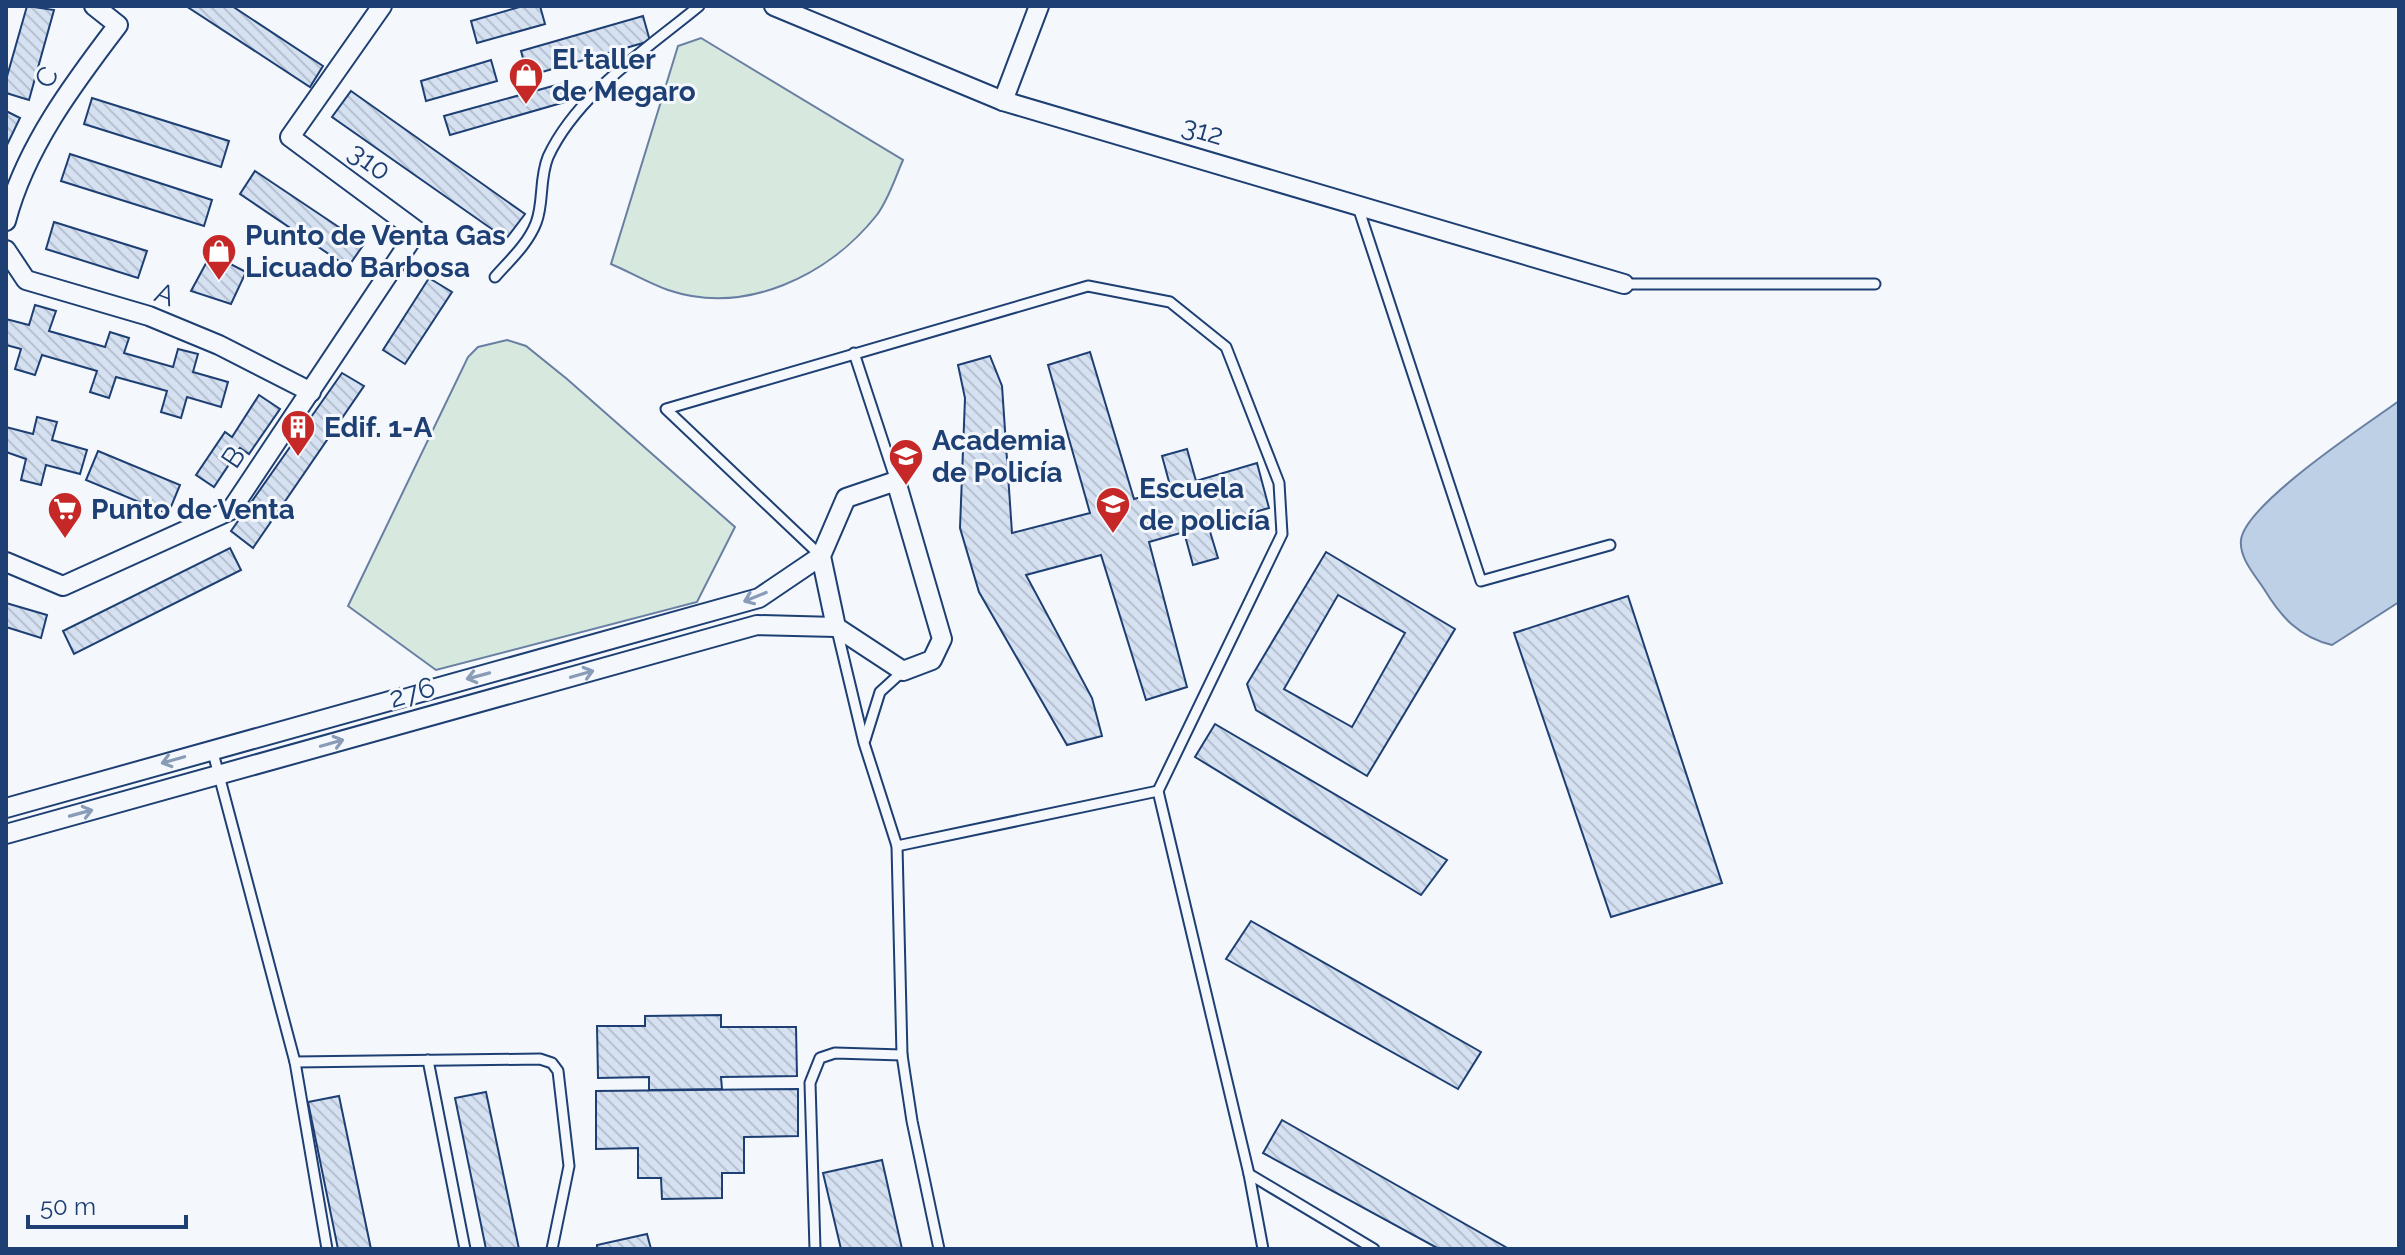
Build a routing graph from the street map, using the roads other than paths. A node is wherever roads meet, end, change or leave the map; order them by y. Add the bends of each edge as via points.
1 (94, 6) edge
2 (382, 6) edge
3 (699, 6) edge
4 (774, 6) edge
5 (1039, 6) edge
6 (1003, 101) junction
7 (9, 202) edge
8 (1357, 205) junction
9 (6, 221) edge
10 (417, 231) joint
11 (6, 250) edge
12 (495, 277) dead end
13 (1624, 284) joint
14 (1875, 284) dead end
15 (854, 353) junction
16 (311, 392) junction
17 (896, 481) junction
18 (1610, 545) dead end
19 (821, 556) junction
20 (6, 562) edge
21 (836, 627) junction
22 (903, 671) junction
23 (864, 743) junction
24 (212, 749) junction
25 (217, 775) junction
26 (1158, 791) junction
27 (6, 808) edge
28 (6, 834) edge
29 (897, 846) junction
30 (902, 1055) junction
31 (428, 1060) junction
32 (295, 1062) junction
33 (1249, 1174) junction
34 (327, 1249) edge
35 (465, 1249) edge
36 (552, 1249) edge
37 (815, 1249) edge
38 (939, 1249) edge
39 (1263, 1249) edge
40 (1374, 1249) edge

1 - 7 street, C via 118,25 71,86
2 - 10 street, 310 via 290,137
3 - 12 lane via 572,120 548,157 537,222
4 - 6 street, 312
5 - 6 street
6 - 8 street, 312
7 - 9 street
8 - 13 street, 312
8 - 18 lane via 1481,581
10 - 16 street, B
11 - 16 street, A via 26,280 149,316
13 - 14 lane
15 - 17 lane
15 - 19 lane via 666,409
15 - 26 lane via 1088,286 1170,302 1226,347 1279,483 1282,534
16 - 20 street, B via 231,510 63,586
17 - 19 street via 846,498
17 - 22 street via 942,639 932,660
19 - 21 street
19 -> 24 street, 276 via 759,598
21 - 22 street
21 - 23 lane
25 -> 21 street, 276 via 757,625
22 - 23 lane via 880,692
23 - 29 lane
24 - 25 lane
24 -> 27 street, 276
28 -> 25 street, 276
25 - 32 lane
26 - 29 lane
26 - 33 lane
29 - 30 lane
30 - 37 lane via 835,1053 820,1058 814,1070 810,1083
30 - 38 lane
31 - 32 lane
31 - 35 lane
31 - 36 lane via 540,1059 558,1071 569,1166
32 - 34 lane
33 - 39 lane
33 - 40 lane

